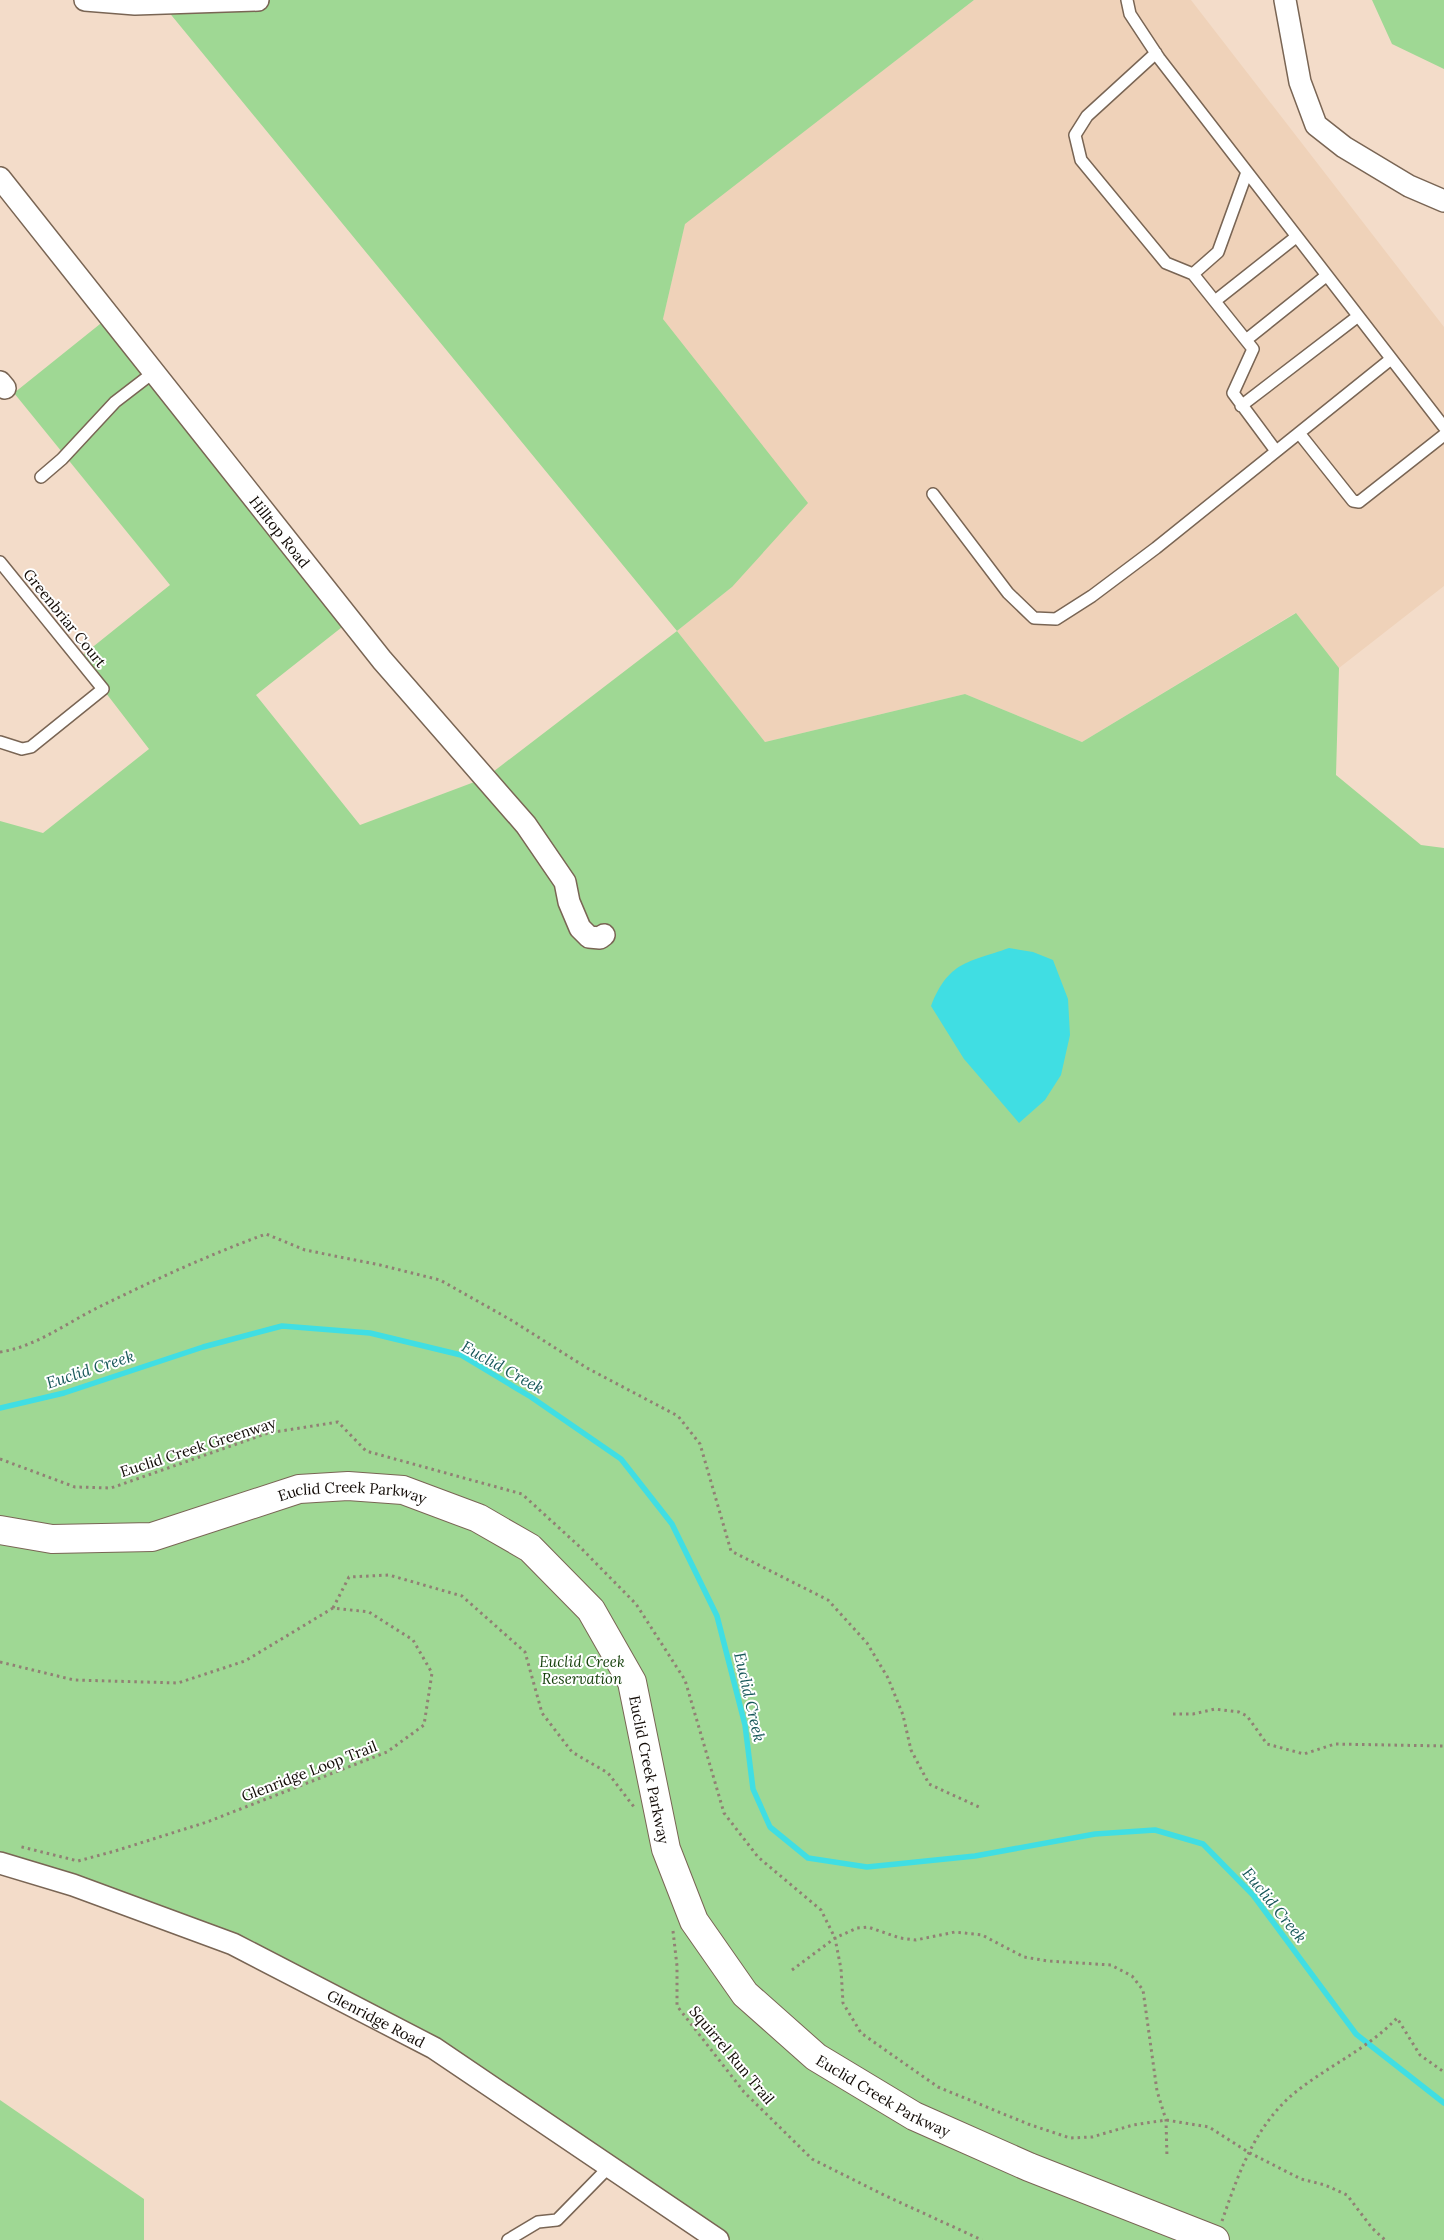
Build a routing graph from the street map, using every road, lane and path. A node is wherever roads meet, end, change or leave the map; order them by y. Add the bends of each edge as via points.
1 (85, 0) edge
2 (258, 0) edge
3 (1128, 0) edge
4 (1285, 0) edge
5 (1156, 53) junction
6 (1247, 172) junction
7 (0, 178) edge
8 (1444, 201) edge
9 (1296, 237) junction
10 (1193, 274) junction
11 (1326, 276) junction
12 (1215, 301) junction
13 (1357, 317) junction
14 (1246, 340) junction
15 (1391, 359) junction
16 (154, 372) junction
17 (1241, 406) junction
18 (1444, 427) edge
19 (1299, 433) junction
20 (1444, 435) edge
21 (1276, 451) junction
22 (41, 476) dead end
23 (934, 494) dead end
24 (0, 562) edge
25 (0, 742) edge
26 (604, 935) dead end
27 (0, 1352) edge
28 (0, 1459) edge
29 (0, 1530) edge
30 (333, 1608) junction
31 (0, 1662) edge
32 (1173, 1714) dead end
33 (1444, 1746) edge
34 (981, 1808) dead end
35 (637, 1811) dead end
36 (4, 1853) edge
37 (672, 1922) dead end
38 (835, 1938) junction
39 (792, 1970) dead end
40 (1444, 2072) edge
41 (1166, 2120) junction
42 (1248, 2152) junction
43 (1167, 2158) dead end
44 (609, 2167) junction
45 (1218, 2231) edge
46 (508, 2240) edge
47 (718, 2240) edge
48 (982, 2240) edge
49 (1385, 2240) edge

1 - 2 street via 134,4
3 - 5 lane via 1130,14
4 - 8 street via 1300,82 1316,125 1344,147 1409,186
5 - 6 lane
5 - 10 lane via 1087,116 1075,135 1081,160 1166,263
6 - 9 lane
6 - 10 lane via 1218,252
7 - 16 street, Hilltop Road
9 - 11 lane
9 - 12 lane
10 - 12 lane
11 - 13 lane
11 - 14 lane
12 - 14 lane
13 - 15 lane
13 - 17 lane
14 - 17 lane via 1253,352 1233,393
15 - 18 lane
15 - 19 lane
16 - 22 lane via 115,402 62,459
16 - 26 street, Hilltop Road via 382,660 526,825 565,882 580,928 589,937
17 - 21 lane
19 - 20 lane via 1352,501 1359,502
19 - 21 lane
21 - 23 lane via 1156,548 1056,619 1034,618 1008,593
24 - 25 lane, Greenbriar Court via 104,689 31,747 22,749
27 - 34 path via 20,1349 96,1308 220,1250 266,1234 305,1250 440,1280 587,1368 678,1416 700,1444 731,1551 828,1600 868,1643 888,1678 904,1715 911,1750 928,1784
28 - 38 path, Euclid Creek Greenway via 75,1487 111,1488 268,1433 338,1422 366,1451 522,1494 636,1604 685,1680 724,1813 758,1857 821,1910
29 - 45 street, Euclid Creek Parkway via 52,1539 152,1537 299,1489 348,1486 403,1490 478,1518 530,1548 591,1610 632,1682 666,1849 694,1921 745,1994 816,2057 914,2116 1028,2167
30 - 31 path via 246,1662 178,1683 74,1680
30 - 35 path via 350,1577 389,1575 462,1596 524,1652 542,1712 572,1752 608,1773
30 - 36 path, Glenridge Loop Trail via 369,1612 413,1640 432,1673 424,1726 387,1752 207,1822 78,1861
32 - 33 path via 1215,1709 1239,1712 1247,1716 1267,1744 1304,1754 1335,1744
36 - 44 street, Glenridge Road via 73,1885 233,1944 434,2048
37 - 48 path, Squirrel Run Trail via 677,2006 744,2092 812,2159
38 - 39 path
38 - 41 path, Euclid Creek Greenway via 843,2003 861,2033 938,2087 1070,2138 1092,2137 1133,2124
38 - 41 path via 857,1928 868,1927 916,1940 955,1932 982,1934 1024,1957 1110,1965 1132,1976 1143,1990 1157,2091
40 - 42 path via 1420,2055 1398,2018 1292,2096 1267,2122
41 - 42 path, Euclid Creek Greenway via 1209,2127
41 - 43 path
42 - 45 path
42 - 49 path, Euclid Creek Greenway via 1301,2178 1347,2195
44 - 46 lane via 557,2220 538,2222
44 - 47 street, Glenridge Road

